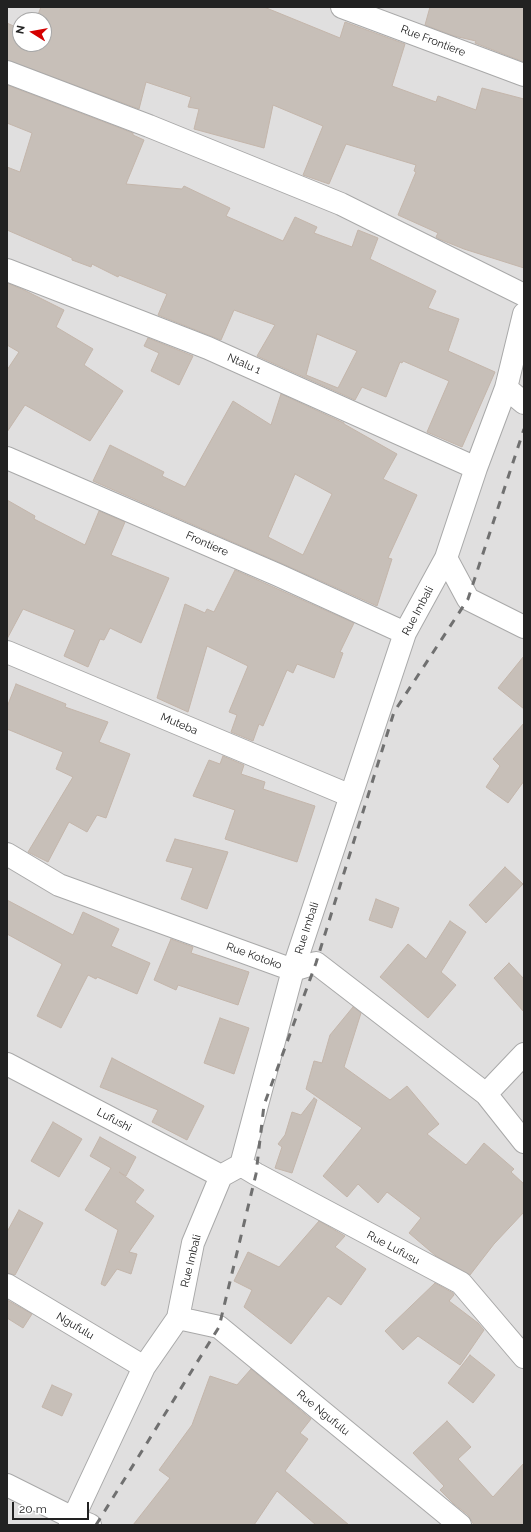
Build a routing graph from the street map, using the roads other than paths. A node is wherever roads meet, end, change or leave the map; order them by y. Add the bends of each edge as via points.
1 (342, 7) edge
2 (7, 72) edge
3 (524, 75) edge
4 (7, 270) edge
5 (524, 295) edge
6 (524, 314) edge
7 (506, 388) junction
8 (524, 403) edge
9 (7, 458) edge
10 (476, 468) junction
11 (446, 558) junction
12 (524, 627) edge
13 (405, 633) junction
14 (7, 652) edge
15 (351, 796) junction
16 (7, 854) edge
17 (293, 970) junction
18 (524, 1054) edge
19 (7, 1064) edge
20 (486, 1094) junction
21 (524, 1142) edge
22 (241, 1165) junction
23 (221, 1176) junction
24 (7, 1285) edge
25 (178, 1318) junction
26 (524, 1357) edge
27 (144, 1366) junction
28 (7, 1485) edge
29 (78, 1523) edge
30 (460, 1525) edge

1 - 3 street, Rue Frontiere
2 - 5 street via 341,204
4 - 10 street, Ntalu 1 via 208,348
6 - 7 street, Rue Imbali
7 - 8 street
7 - 10 street, Rue Imbali
9 - 13 street, Frontiere
10 - 11 street, Rue Imbali
11 - 12 street via 468,599
11 - 13 street, Rue Imbali
13 - 15 street, Rue Imbali
14 - 15 street, Muteba
15 - 17 street, Rue Imbali
16 - 17 street, Rue Kotoko via 59,885
17 - 20 street, Rue Kotoko via 316,963
17 - 22 street, Rue Imbali
18 - 20 street
19 - 23 street, Lufushi
20 - 21 street, Rue Kotoko
22 - 23 street
22 - 26 street, Rue Lufusu via 461,1283
23 - 25 street, Rue Imbali via 194,1243
24 - 27 street, Ngufulu
25 - 27 street, Rue Imbali
25 - 30 street, Rue Ngufulu via 218,1327
27 - 29 street, Rue Imbali
28 - 29 street

